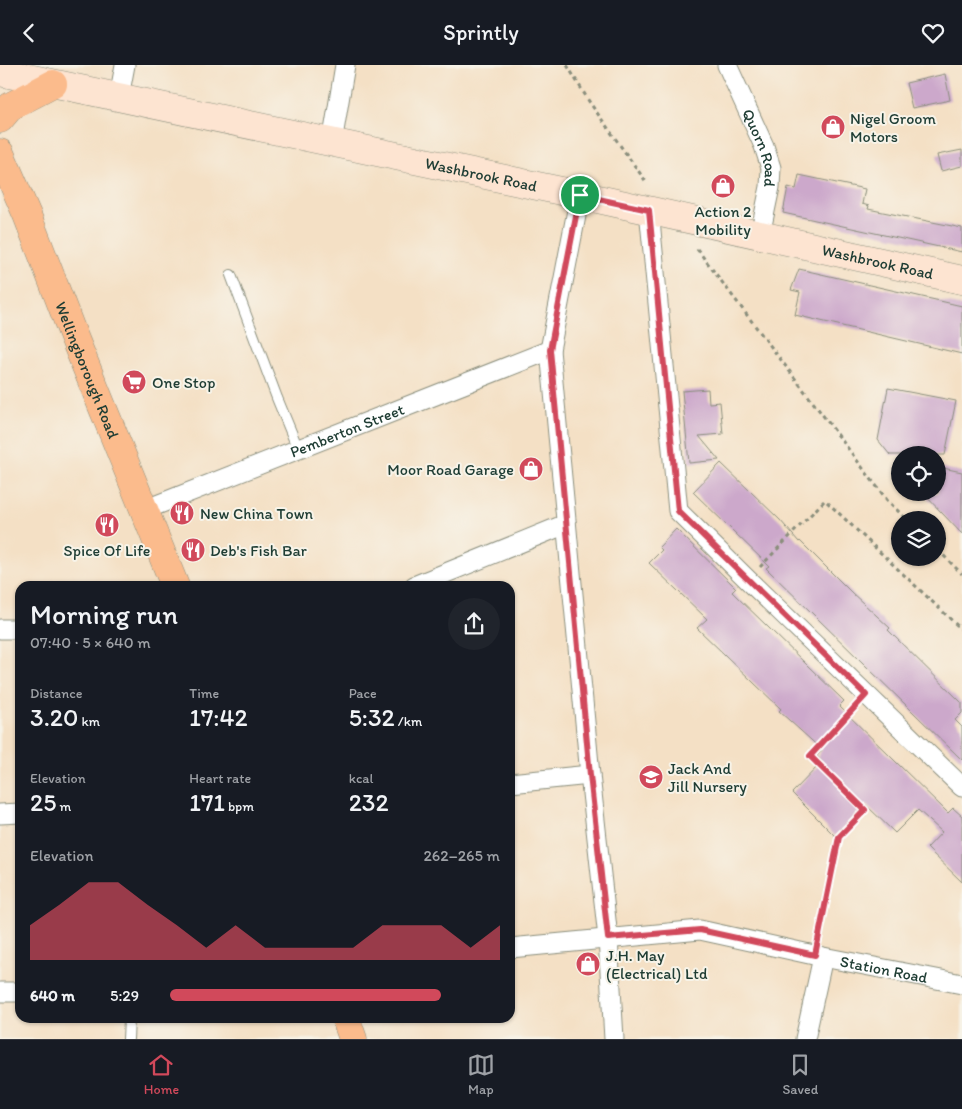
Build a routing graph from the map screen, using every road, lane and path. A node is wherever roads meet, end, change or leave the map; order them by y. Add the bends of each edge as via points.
1 (125, 65) edge
2 (345, 65) edge
3 (567, 65) edge
4 (727, 65) edge
5 (0, 72) edge
6 (53, 84) junction
7 (119, 97) junction
8 (0, 119) edge
9 (332, 143) junction
10 (0, 153) edge
11 (647, 183) dead end
12 (580, 195) junction
13 (649, 210) junction
14 (760, 235) junction
15 (697, 249) dead end
16 (231, 275) dead end
17 (962, 280) edge
18 (550, 350) junction
19 (298, 449) junction
20 (144, 511) junction
21 (898, 511) edge
22 (566, 524) junction
23 (946, 558) edge
24 (962, 574) edge
25 (748, 580) junction
26 (172, 581) edge
27 (426, 581) edge
28 (0, 629) edge
29 (15, 629) edge
30 (962, 630) edge
31 (866, 695) junction
32 (590, 775) junction
33 (515, 782) edge
34 (962, 787) edge
35 (15, 813) edge
36 (0, 814) edge
37 (608, 938) junction
38 (515, 947) edge
39 (819, 956) junction
40 (962, 984) edge
41 (0, 992) edge
42 (15, 992) edge
43 (129, 1023) edge
44 (347, 1023) edge
45 (128, 1039) edge
46 (353, 1039) edge
47 (614, 1039) edge
48 (805, 1039) edge

1 - 7 street
2 - 9 street
3 - 11 path
4 - 14 street, Quorn Road via 771,168
5 - 6 main road, Washbrook Road
6 - 7 main road, Washbrook Road
6 - 8 main road via 11,105
7 - 9 main road, Washbrook Road
9 - 12 main road, Washbrook Road
10 - 20 main road, Wellingborough Road
12 - 13 main road, Washbrook Road
12 - 18 street
13 - 14 main road, Washbrook Road
13 - 25 street via 678,511
14 - 17 main road, Washbrook Road
15 - 21 path
16 - 19 lane
18 - 19 street, Pemberton Street
18 - 22 street
19 - 20 street, Pemberton Street
20 - 26 main road, Wellingborough Road
22 - 27 street
22 - 32 street
23 - 24 path
25 - 30 path via 825,500
25 - 31 street
28 - 29 street
31 - 34 street
31 - 39 path via 810,756 865,810 839,837
32 - 33 street
32 - 37 street
35 - 36 street
37 - 38 street, Station Road
37 - 39 street, Station Road via 700,930
37 - 47 street
39 - 40 street, Station Road
39 - 48 street
41 - 42 street
43 - 45 lane
44 - 46 main road

